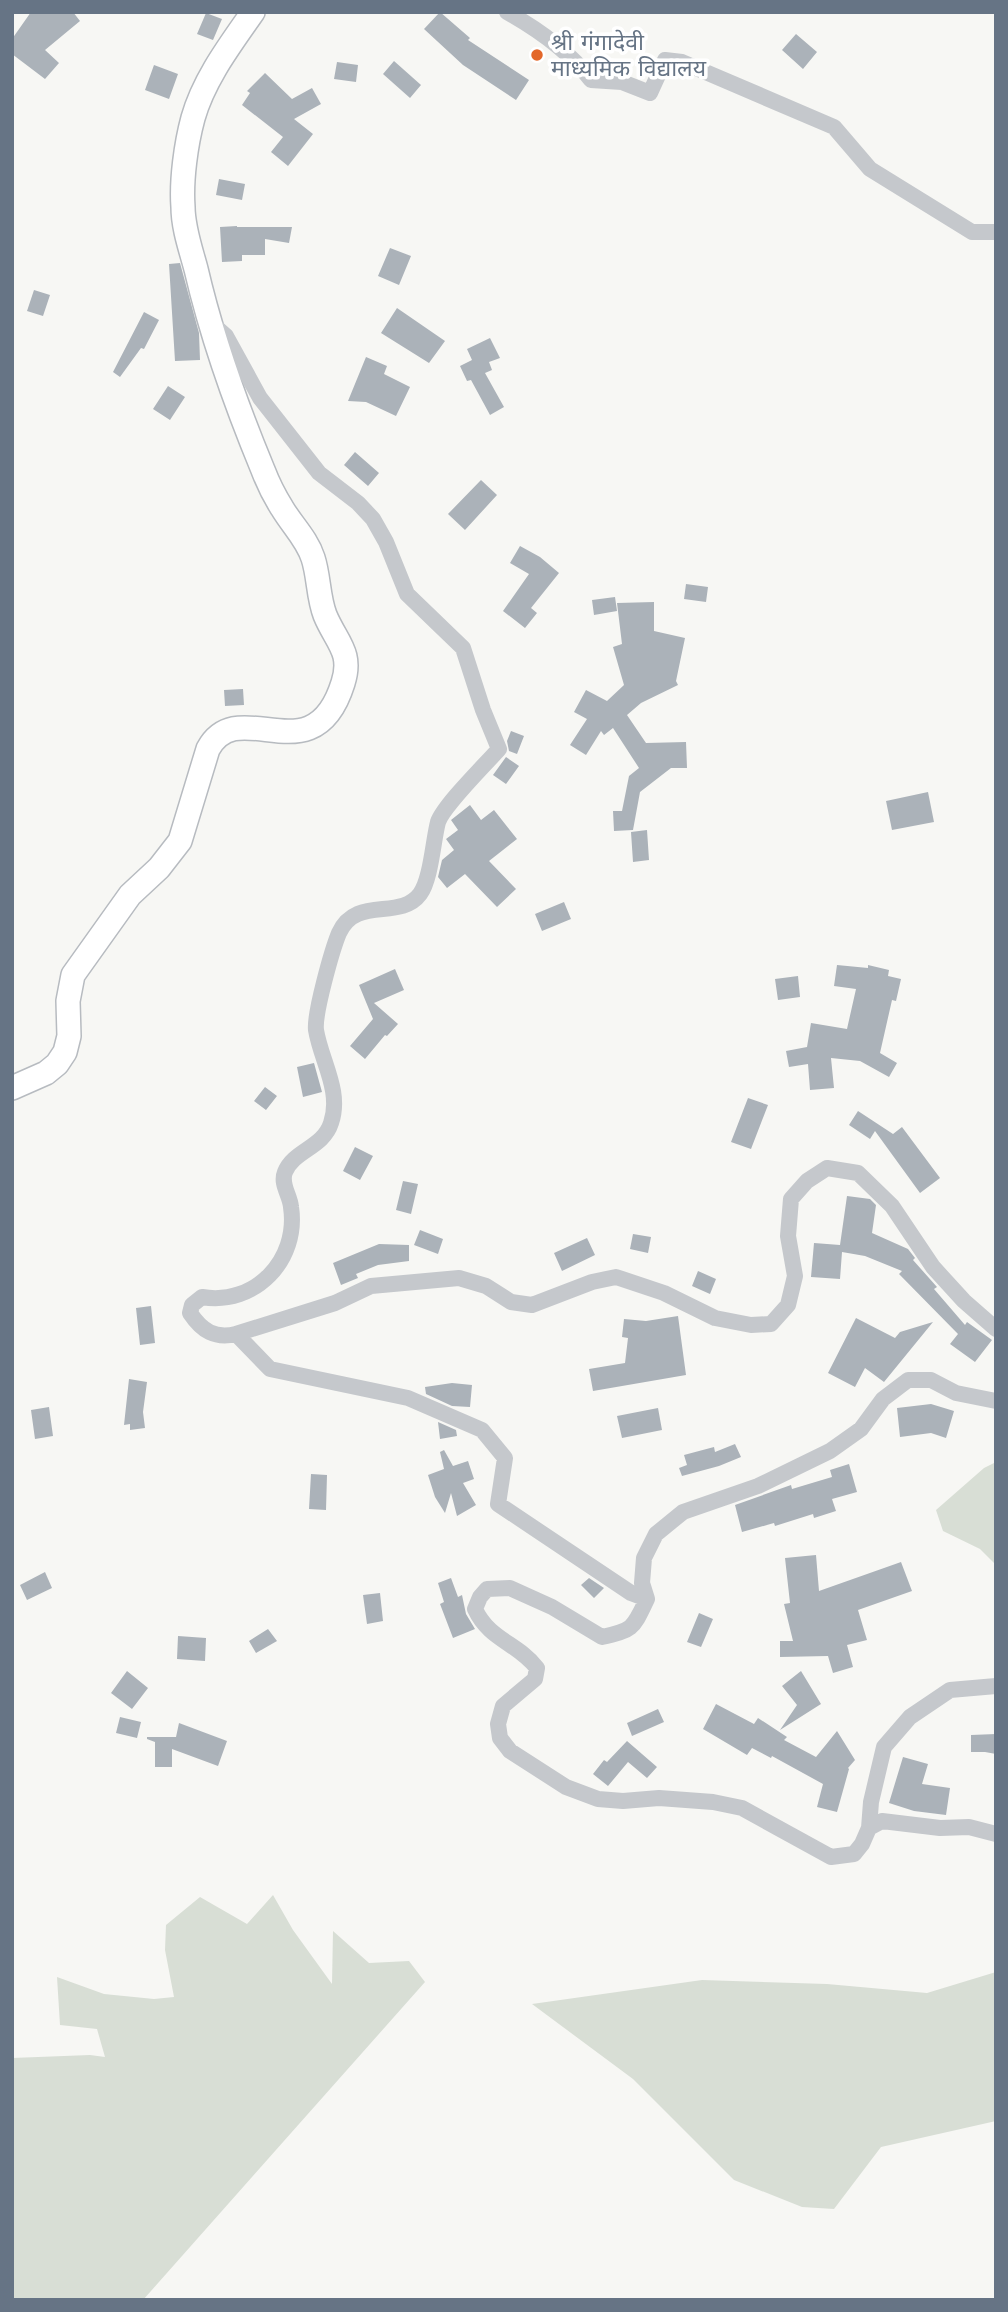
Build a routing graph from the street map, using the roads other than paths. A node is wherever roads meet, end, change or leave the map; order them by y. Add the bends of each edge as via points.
1 (253, 12) edge
2 (507, 12) edge
3 (996, 232) edge
4 (208, 321) junction
5 (12, 1088) edge
6 (996, 1329) edge
7 (236, 1334) junction
8 (996, 1401) edge
9 (647, 1598) junction
10 (996, 1686) edge
11 (869, 1828) junction
12 (996, 1834) edge

1 - 4 main road via 208,80 193,118 183,183 183,210
2 - 3 street via 537,29 579,63 591,80 622,82 650,93 665,60 682,62 834,127 870,169 971,232
4 - 5 main road via 263,471 313,557 325,615 346,654 343,684 326,715 300,732 236,728 214,738 180,841 124,902 73,975 65,1052 46,1073
4 - 7 street via 226,336 260,398 319,473 373,519 407,594 463,648 499,749 439,820 421,893 407,906 355,915 341,929 329,960 316,1028 331,1078 334,1111 325,1136 293,1160 284,1173 292,1206 283,1257 265,1281 240,1295 219,1300 202,1297 192,1305 190,1313 199,1326 222,1337
6 - 7 street via 933,1267 892,1206 858,1173 827,1168 791,1199 788,1236 795,1276 788,1305 771,1324 715,1318 616,1276 532,1306 511,1303 486,1286 459,1278 371,1286 334,1303
7 - 9 street via 270,1369 408,1398 482,1430 505,1458 498,1504 631,1593
8 - 9 street via 956,1393 932,1380 908,1380 883,1399 861,1429 830,1451 758,1486 683,1512 656,1534 644,1558 642,1583
9 - 11 street via 626,1632 602,1637 510,1588 487,1589 475,1609 481,1623 519,1649 537,1668 535,1679 503,1706 500,1738 510,1751 566,1787 598,1800 659,1798 742,1808 831,1857 853,1854
10 - 11 street via 950,1690 910,1717 884,1747
11 - 12 street via 882,1821 969,1827

